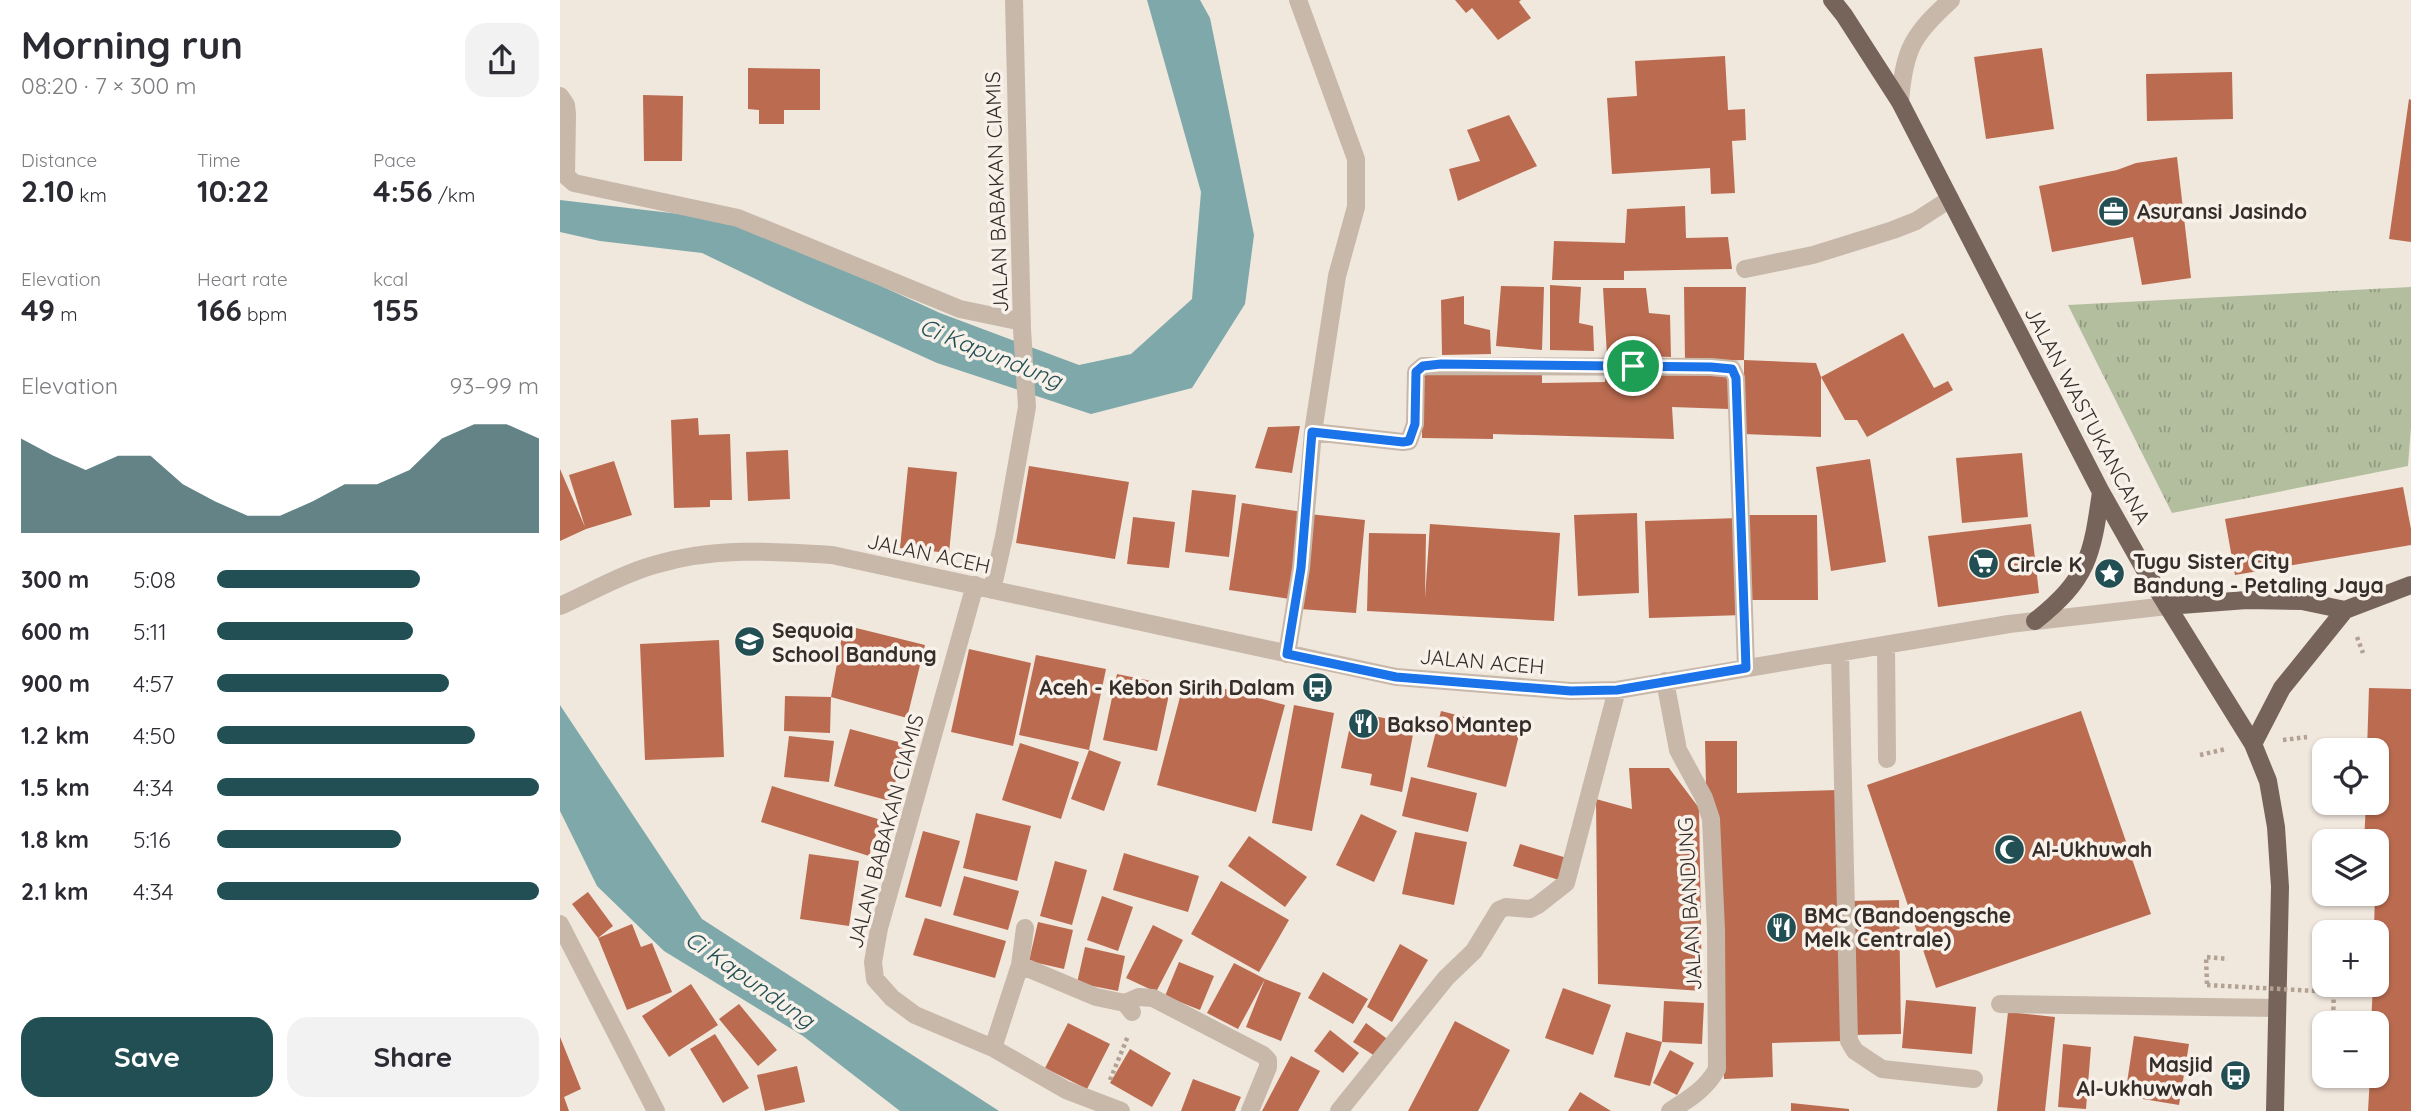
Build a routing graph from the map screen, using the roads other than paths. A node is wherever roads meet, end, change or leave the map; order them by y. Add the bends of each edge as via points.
1 (1014, 0) edge
2 (1298, 0) edge
3 (1832, 0) edge
4 (1951, 0) edge
5 (560, 96) edge
6 (1900, 102) junction
7 (1950, 199) junction
8 (1745, 269) dead end
9 (1023, 325) junction
10 (1312, 432) junction
11 (2101, 492) junction
12 (2411, 585) edge
13 (984, 587) junction
14 (560, 606) edge
15 (2168, 606) junction
16 (2346, 610) junction
17 (2035, 621) junction
18 (1886, 646) junction
19 (1287, 654) junction
20 (1840, 654) junction
21 (1746, 668) junction
22 (1665, 681) junction
23 (1617, 690) junction
24 (2253, 744) junction
25 (1887, 759) dead end
26 (560, 924) edge
27 (1025, 928) dead end
28 (1020, 965) junction
29 (2000, 1004) dead end
30 (2277, 1008) junction
31 (993, 1048) junction
32 (1974, 1079) dead end
33 (656, 1111) edge
34 (1121, 1111) edge
35 (1250, 1111) edge
36 (1339, 1111) edge
37 (1670, 1111) edge
38 (2275, 1111) edge

1 - 9 street, JALAN BABAKAN CIAMIS
2 - 10 street via 1356,159 1356,207 1337,276
3 - 6 main road, JALAN WASTUKANCANA
4 - 6 street via 1910,45
5 - 9 street via 567,114 568,180 738,218 960,309
6 - 7 main road, JALAN WASTUKANCANA
7 - 8 street via 1893,230 1813,256
7 - 11 main road, JALAN WASTUKANCANA
9 - 13 street, JALAN BABAKAN CIAMIS via 1027,407 1004,537
10 - 19 street via 1301,568
10 - 21 street via 1409,441 1415,424 1416,372 1423,366 1732,369 1740,442
11 - 15 main road, JALAN WASTUKANCANA
11 - 17 main road via 2087,564 2055,605
12 - 16 main road
13 - 14 street, JALAN ACEH via 832,555 756,550 654,565
13 - 19 street, JALAN ACEH
13 - 31 street, JALAN BABAKAN CIAMIS via 878,928 873,962 875,979 891,998 915,1015
15 - 16 main road, JALAN ACEH via 2302,601
15 - 17 street, JALAN ACEH
15 - 24 main road, JALAN WASTUKANCANA
16 - 24 main road via 2282,688
17 - 18 street, JALAN ACEH
18 - 20 street, JALAN ACEH
18 - 25 street
19 - 23 street, JALAN ACEH via 1396,677 1571,691
20 - 21 street, JALAN ACEH
20 - 32 street via 1849,1041 1855,1051 1882,1069
21 - 22 street, JALAN ACEH
22 - 23 street, JALAN ACEH
22 - 37 street, JALAN BANDUNG via 1678,750 1711,819 1716,930 1717,1069 1697,1094
23 - 36 street via 1566,883 1538,905 1499,910 1474,951 1446,978
24 - 30 main road, JALAN WASTUKANCANA via 2268,781 2276,827 2281,936
26 - 33 street
27 - 28 street
28 - 31 street
28 - 35 street via 1130,1014 1139,997 1153,998 1263,1055 1268,1067
29 - 30 street
30 - 38 main road, JALAN WASTUKANCANA
31 - 34 street, JALAN BABAKAN CIAMIS via 1066,1090

